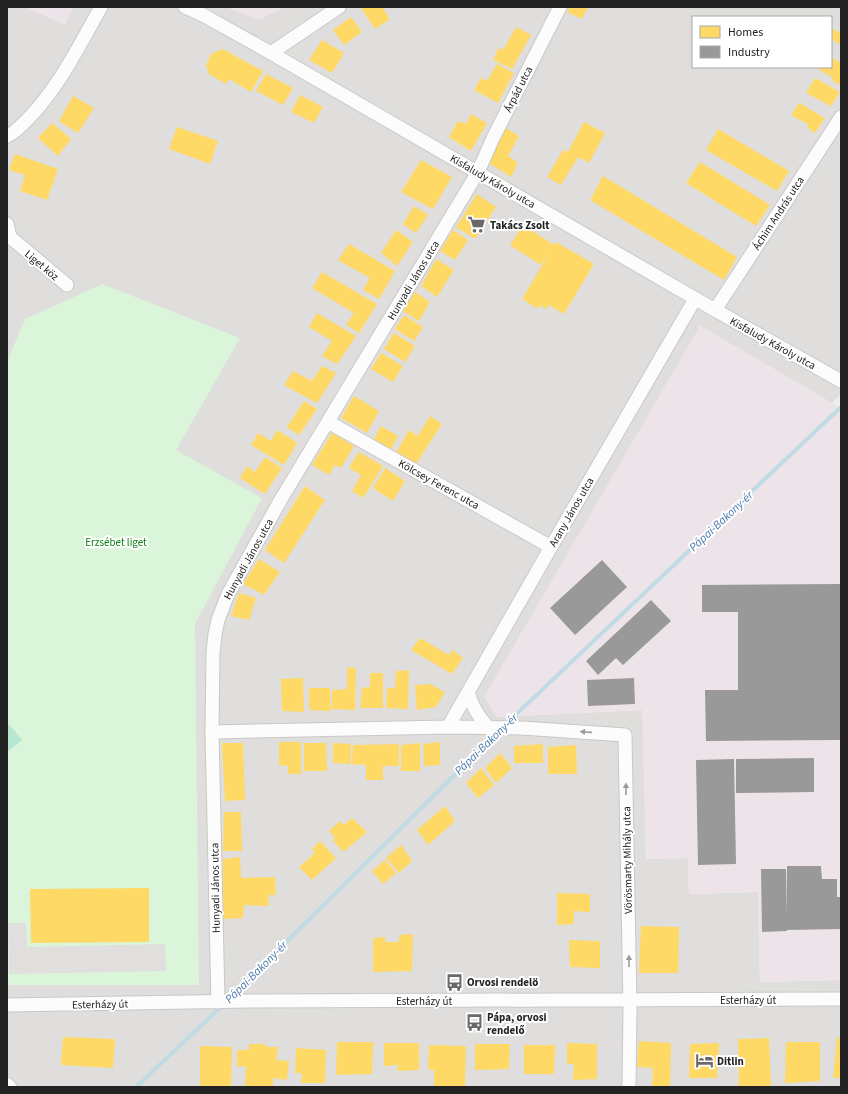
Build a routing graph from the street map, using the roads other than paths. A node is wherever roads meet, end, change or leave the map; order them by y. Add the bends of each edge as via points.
1 (101, 7) edge
2 (185, 7) edge
3 (339, 7) edge
4 (560, 7) edge
5 (271, 53) junction
6 (841, 117) edge
7 (7, 136) edge
8 (478, 172) junction
9 (7, 224) edge
10 (67, 286) dead end
11 (695, 299) junction
12 (715, 310) junction
13 (841, 381) edge
14 (328, 422) junction
15 (551, 547) junction
16 (468, 692) junction
17 (448, 727) junction
18 (489, 728) junction
19 (212, 732) junction
20 (841, 999) edge
21 (630, 1000) junction
22 (218, 1002) junction
23 (7, 1005) edge
24 (7, 1084) edge
25 (10, 1087) edge
26 (629, 1087) edge

1 - 7 street via 67,66 37,110 13,134
2 - 5 street, Kisfaludy Károly utca
3 - 5 street
4 - 8 street, Árpád utca
5 - 8 street, Kisfaludy Károly utca
6 - 12 street, Áchim András utca
8 - 11 street, Kisfaludy Károly utca
8 - 14 street, Hunyadi János utca
9 - 10 street, Liget köz via 10,237
11 - 12 street, Kisfaludy Károly utca
11 - 15 street, Arany János utca
12 - 13 street, Kisfaludy Károly utca
14 - 15 street, Kölcsey Ferenc utca
14 - 19 street, Hunyadi János utca via 222,606 214,640
15 - 16 street, Arany János utca
16 - 17 street, Arany János utca
16 - 18 street via 471,704
17 - 18 street
17 - 19 street
21 -> 18 street, Vörösmarty Mihály utca via 625,735
19 - 22 street, Hunyadi János utca
20 - 21 street, Esterházy út
21 - 22 street, Esterházy út
21 - 26 street, Vörösmarty Mihály utca
22 - 23 street, Esterházy út
24 - 25 street

